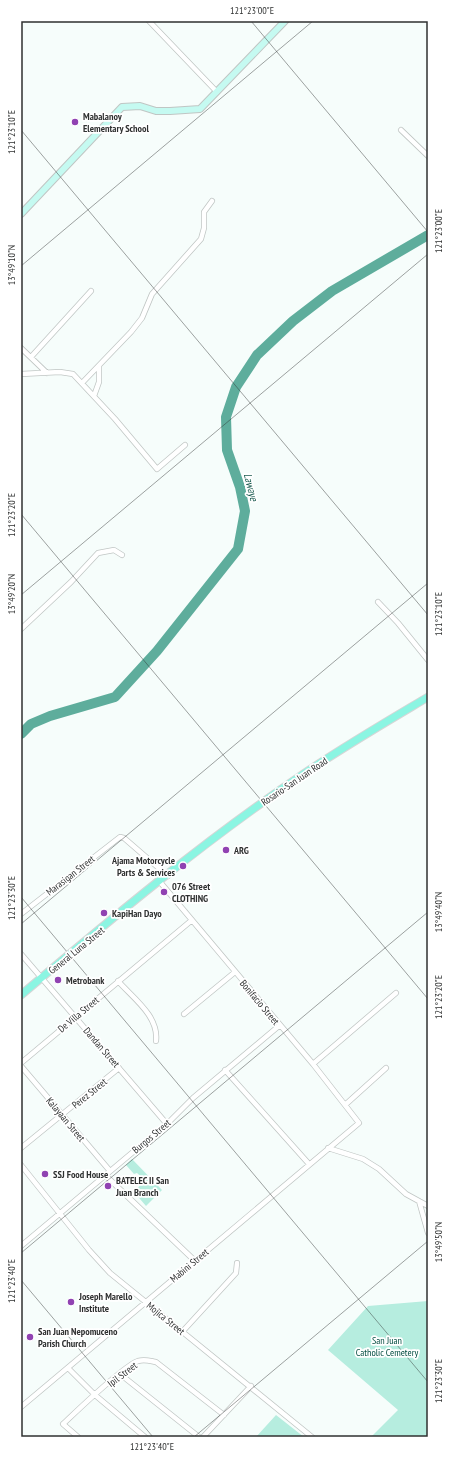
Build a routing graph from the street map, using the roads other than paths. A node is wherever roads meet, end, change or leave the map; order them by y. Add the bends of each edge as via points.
1 (285, 21) edge
2 (149, 22) edge
3 (217, 92) junction
4 (401, 130) dead end
5 (428, 156) edge
6 (212, 201) dead end
7 (21, 214) edge
8 (91, 291) dead end
9 (21, 348) edge
10 (31, 357) junction
11 (99, 366) junction
12 (47, 373) junction
13 (21, 374) edge
14 (82, 383) junction
15 (94, 396) junction
16 (185, 445) dead end
17 (122, 555) dead end
18 (378, 602) dead end
19 (21, 629) edge
20 (428, 660) edge
21 (428, 697) edge
22 (168, 876) junction
23 (160, 882) junction
24 (21, 914) edge
25 (192, 920) junction
26 (21, 954) edge
27 (235, 972) junction
28 (41, 978) junction
29 (118, 981) junction
30 (396, 993) dead end
31 (21, 995) edge
32 (184, 1014) dead end
33 (75, 1016) junction
34 (280, 1025) junction
35 (156, 1041) dead end
36 (313, 1064) junction
37 (21, 1065) edge
38 (119, 1068) junction
39 (386, 1068) dead end
40 (225, 1070) junction
41 (345, 1105) junction
42 (62, 1114) junction
43 (166, 1123) junction
44 (359, 1123) joint
45 (21, 1148) edge
46 (328, 1148) junction
47 (309, 1164) junction
48 (21, 1165) edge
49 (110, 1171) junction
50 (105, 1175) junction
51 (420, 1202) junction
52 (428, 1206) edge
53 (60, 1214) junction
54 (428, 1233) edge
55 (21, 1246) edge
56 (194, 1260) junction
57 (237, 1263) dead end
58 (146, 1302) junction
59 (182, 1331) junction
60 (68, 1368) junction
61 (120, 1374) junction
62 (251, 1386) junction
63 (95, 1395) junction
64 (21, 1407) edge
65 (224, 1415) junction
66 (78, 1437) edge
67 (145, 1437) edge
68 (199, 1437) edge
69 (203, 1437) edge
70 (312, 1437) edge

1 - 3 street
2 - 3 street
3 - 7 street via 200,109 163,111 140,106 122,107
4 - 5 street
6 - 11 street via 204,212 201,239 152,294 142,318
8 - 10 street
9 - 10 street
10 - 12 street
11 - 14 street
11 - 15 street via 99,382
12 - 13 street
12 - 14 street via 73,374
14 - 15 street
15 - 16 street via 158,469
17 - 19 street via 114,550 98,553
18 - 20 street
21 - 22 main road, Rosario-San Juan Road via 303,774
22 - 23 main road, General Luna Street
22 - 24 street, Marasigan Street via 120,837
23 - 25 street, Bonifacio Street
23 - 28 main road, General Luna Street
25 - 27 street, Bonifacio Street
25 - 29 street, De Villa Street
26 - 28 street, Dandan Street
27 - 32 street
27 - 34 street, Bonifacio Street
28 - 31 main road, General Luna Street
28 - 33 street, Dandan Street
29 - 33 street, De Villa Street
29 - 35 street via 149,1014 157,1032
30 - 36 street
33 - 37 street, De Villa Street
33 - 38 street, Dandan Street
34 - 36 street, Bonifacio Street
34 - 40 street, Burgos Street
36 - 41 street, Bonifacio Street
37 - 42 street, Kalayaan Street
38 - 42 street, Perez Street
38 - 43 street, Dandan Street
39 - 41 street
40 - 43 street, Burgos Street
40 - 47 street
41 - 44 street, Bonifacio Street
42 - 45 street, Perez Street
42 - 49 street, Kalayaan Street
43 - 49 street, Burgos Street
44 - 46 street, Mabini Street
46 - 47 street, Mabini Street
46 - 51 street via 363,1159 379,1169 406,1194
47 - 56 street, Mabini Street
48 - 53 street, Mojica Street
49 - 50 street, Burgos Street
50 - 53 street, Burgos Street
50 - 56 street
51 - 52 street
51 - 54 street
53 - 55 street, Burgos Street
53 - 58 street, Mojica Street via 105,1267
56 - 58 street, Mabini Street
57 - 59 street via 236,1273
58 - 59 street, Mojica Street
58 - 60 street, Mabini Street
59 - 62 street, Mojica Street
60 - 63 street
60 - 64 street, Mabini Street
61 - 63 street, Ipil Street
61 - 65 street, Ipil Street via 137,1361 156,1362
61 - 68 street
62 - 65 street
62 - 70 street, Mojica Street
63 - 66 street, Ipil Street via 63,1424
63 - 67 street
65 - 69 street

